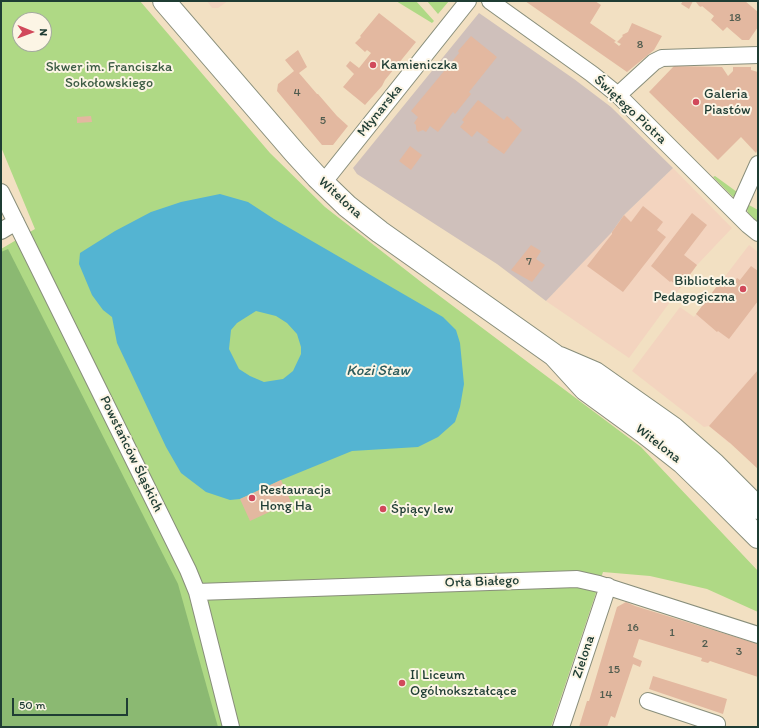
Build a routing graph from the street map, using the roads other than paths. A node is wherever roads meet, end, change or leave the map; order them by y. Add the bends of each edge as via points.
1 (164, 1) edge
2 (468, 1) edge
3 (490, 1) edge
4 (756, 52) edge
5 (618, 95) junction
6 (758, 164) edge
7 (323, 183) junction
8 (1, 192) edge
9 (736, 213) junction
10 (16, 222) junction
11 (1, 231) edge
12 (758, 233) edge
13 (554, 355) junction
14 (758, 508) edge
15 (758, 538) edge
16 (608, 586) junction
17 (197, 592) junction
18 (758, 635) edge
19 (648, 701) dead end
20 (720, 726) edge
21 (231, 727) edge
22 (561, 727) edge

1 - 7 main road, Witelona
2 - 7 street, Młynarska
3 - 5 street, Świętego Piotra
4 - 5 street via 658,59
5 - 9 street, Świętego Piotra
6 - 9 street
7 - 13 main road, Witelona via 380,232
8 - 10 street, Powstańców Śląskich
9 - 12 street, Świętego Piotra
10 - 11 street
10 - 17 street, Powstańców Śląskich
13 - 14 main road, Witelona via 595,373 673,428
13 - 15 main road, Witelona via 585,389 682,462
16 - 17 street, Orła Białego via 569,579
16 - 18 street, Orła Białego
16 - 22 street, Zielona
17 - 21 street, Powstańców Śląskich
19 - 20 street

